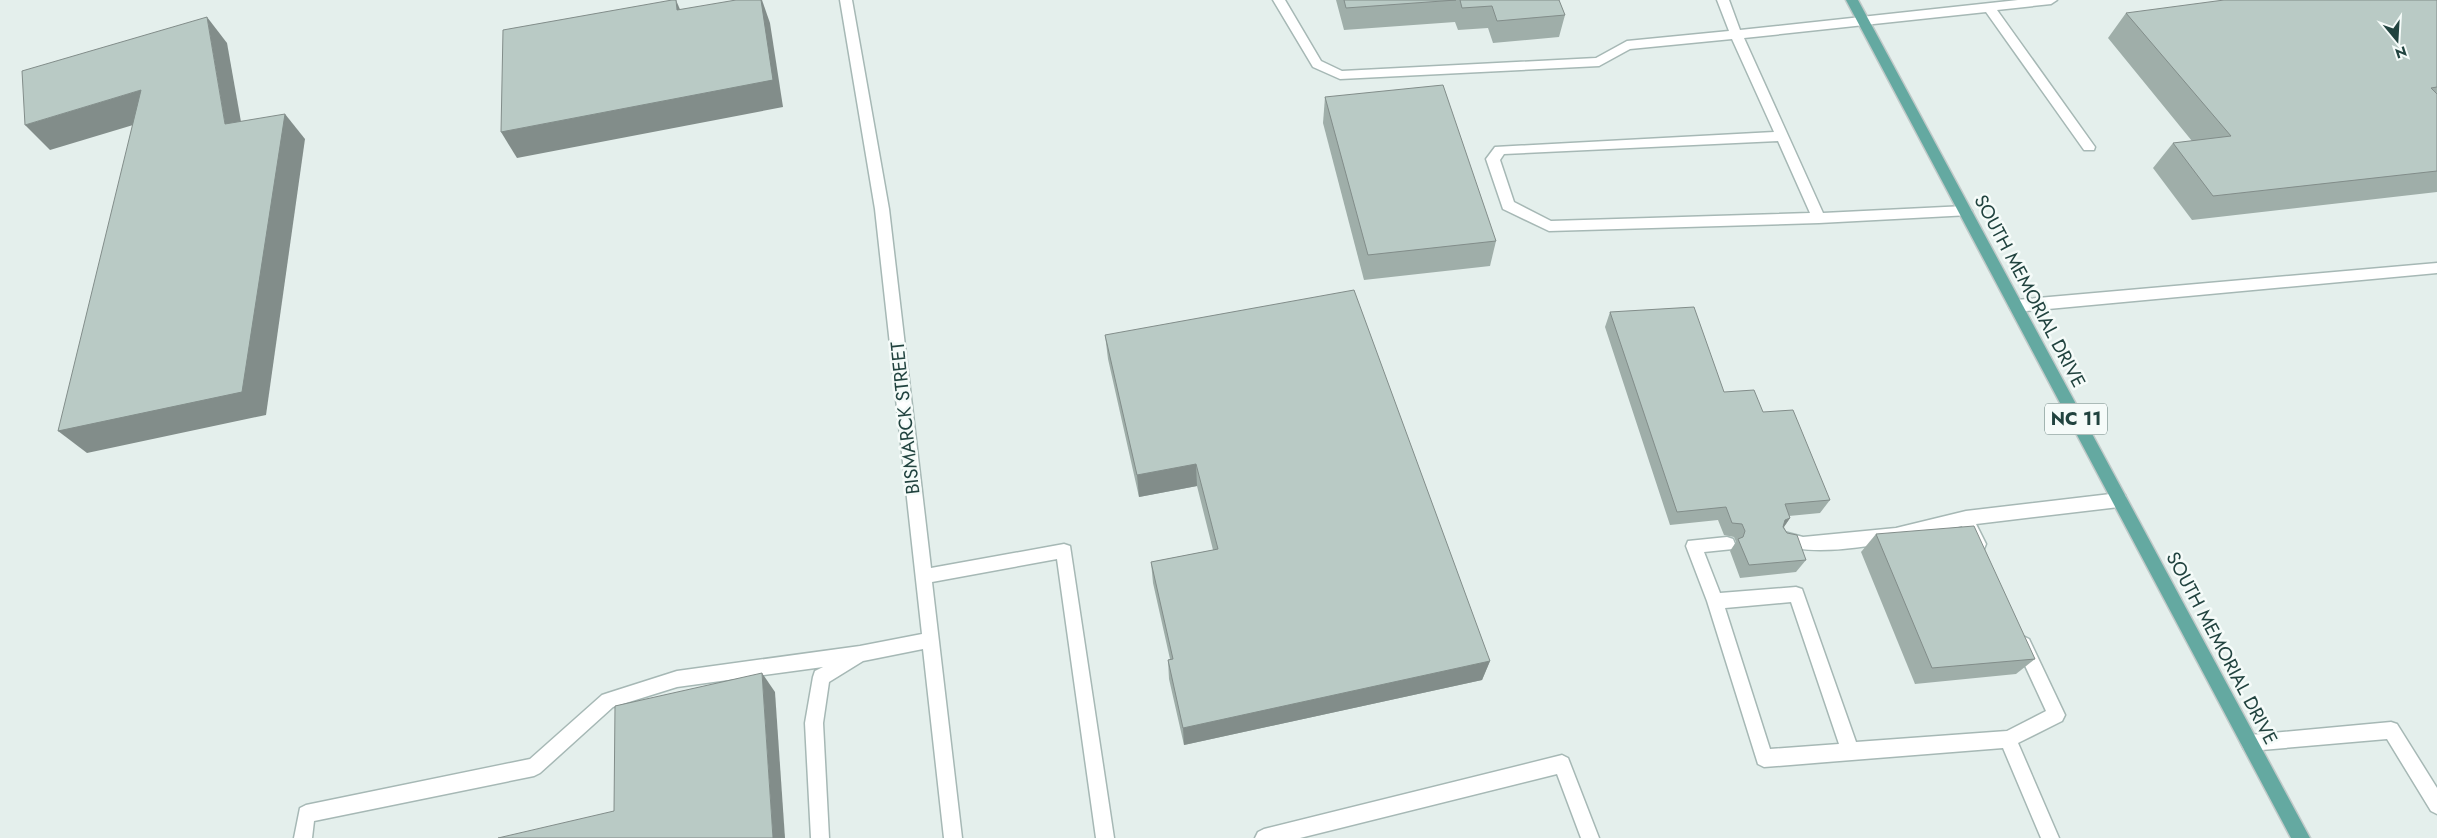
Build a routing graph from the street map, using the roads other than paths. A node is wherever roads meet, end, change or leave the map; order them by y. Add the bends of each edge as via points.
1 (847, 0) edge
2 (1280, 0) edge
3 (1723, 0) edge
4 (1852, 0) edge
5 (2051, 0) edge
6 (1989, 7) junction
7 (1864, 22) junction
8 (1736, 34) junction
9 (1782, 136) junction
10 (2089, 148) dead end
11 (1965, 211) junction
12 (1819, 218) junction
13 (2437, 268) edge
14 (2016, 306) junction
15 (2120, 500) junction
16 (1966, 518) junction
17 (1784, 539) edge
18 (1727, 544) dead end
19 (1986, 562) edge
20 (922, 577) junction
21 (1715, 601) junction
22 (2015, 625) edge
23 (930, 640) junction
24 (860, 654) junction
25 (2008, 739) junction
26 (2250, 743) junction
27 (1850, 751) junction
28 (2437, 805) edge
29 (303, 838) edge
30 (820, 838) edge
31 (953, 838) edge
32 (1105, 838) edge
33 (1264, 838) edge
34 (1590, 838) edge
35 (2050, 838) edge
36 (2301, 838) edge

1 - 20 street, BISMARCK STREET via 882,209
2 - 8 street via 1317,64 1340,75 1599,62 1627,45
3 - 8 street
4 - 7 main road, SOUTH MEMORIAL DRIVE / NC 11
5 - 6 street
6 - 7 street
6 - 10 street
7 - 8 street
7 - 11 main road, SOUTH MEMORIAL DRIVE / NC 11
8 - 9 street
9 - 12 street
9 - 12 street via 1500,150 1493,158 1508,205 1549,226
11 - 12 street
11 - 14 main road, SOUTH MEMORIAL DRIVE / NC 11
13 - 14 street
14 - 15 main road, SOUTH MEMORIAL DRIVE / NC 11
15 - 16 street
15 - 26 main road, SOUTH MEMORIAL DRIVE / NC 11
16 - 17 street via 1896,535 1803,544
16 - 19 street
18 - 21 street via 1694,546
20 - 23 street, BISMARCK STREET
20 - 32 street via 1064,551
21 - 27 street via 1796,594
21 - 27 street via 1764,758
22 - 25 street via 2056,715
23 - 24 street
23 - 31 street, BISMARCK STREET
24 - 29 street via 678,679 608,701 534,767 306,814
24 - 30 street via 821,678 814,723
25 - 27 street
25 - 35 street
26 - 28 street via 2391,730
26 - 36 main road, SOUTH MEMORIAL DRIVE / NC 11
33 - 34 street via 1562,764

